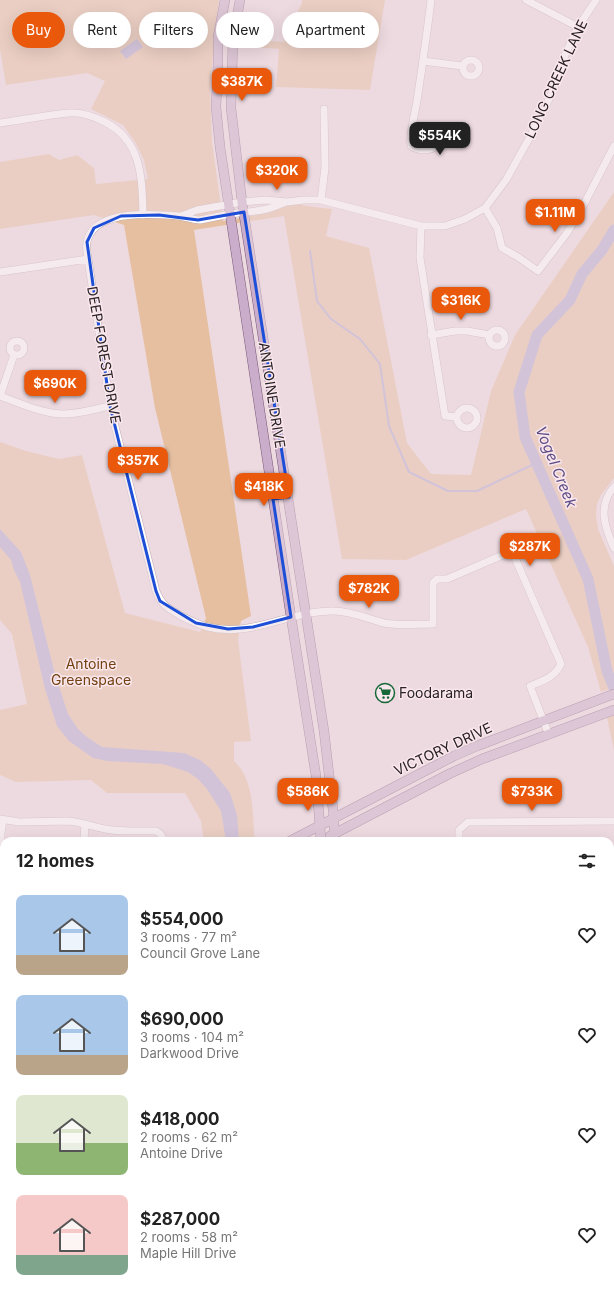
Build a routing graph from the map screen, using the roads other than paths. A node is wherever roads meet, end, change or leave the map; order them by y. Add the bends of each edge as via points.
1 (225, 0) edge
2 (240, 0) edge
3 (431, 0) edge
4 (526, 0) edge
5 (596, 0) edge
6 (223, 12) edge
7 (238, 12) edge
8 (578, 27) junction
9 (218, 48) edge
10 (233, 48) edge
11 (423, 61) junction
12 (462, 66) dead end
13 (216, 107) junction
14 (231, 108) junction
15 (324, 109) dead end
16 (0, 124) edge
17 (412, 129) dead end
18 (614, 146) edge
19 (321, 200) junction
20 (242, 202) junction
21 (287, 202) junction
22 (485, 208) junction
23 (229, 209) junction
24 (244, 212) junction
25 (143, 215) junction
26 (105, 221) joint
27 (421, 226) junction
28 (88, 259) junction
29 (0, 272) edge
30 (256, 294) junction
31 (242, 297) junction
32 (431, 335) junction
33 (490, 335) dead end
34 (14, 355) dead end
35 (270, 381) junction
36 (256, 383) junction
37 (0, 396) edge
38 (110, 406) junction
39 (457, 417) dead end
40 (614, 487) edge
41 (288, 497) junction
42 (273, 500) junction
43 (614, 548) edge
44 (306, 613) junction
45 (291, 617) junction
46 (318, 695) junction
47 (610, 695) edge
48 (304, 700) junction
49 (614, 710) edge
50 (543, 721) junction
51 (549, 735) junction
52 (412, 778) junction
53 (420, 789) junction
54 (334, 818) junction
55 (2, 819) edge
56 (614, 821) edge
57 (85, 824) junction
58 (320, 825) junction
59 (1, 837) edge
60 (84, 837) edge
61 (162, 837) edge
62 (298, 837) edge
63 (320, 837) edge
64 (334, 837) edge
65 (458, 837) edge

1 - 6 main road, ANTOINE DRIVE
2 - 7 main road, ANTOINE DRIVE
3 - 11 street
4 - 8 street
5 - 8 street, LONG CREEK LANE
8 - 22 street, LONG CREEK LANE via 552,93 531,135 506,180
9 - 13 main road, ANTOINE DRIVE
10 - 14 main road, ANTOINE DRIVE
11 - 12 street
11 - 17 street
13 - 14 main road
13 - 23 main road, ANTOINE DRIVE
14 - 20 main road, ANTOINE DRIVE
15 - 19 street via 325,168
16 - 25 street via 70,113 94,117 109,124 120,132 135,153 141,175
18 - 22 street via 567,233 538,271 502,248 497,228
19 - 21 street, LONG CREEK LANE
19 - 27 street, LONG CREEK LANE
20 - 21 street, LONG CREEK LANE
20 - 23 street, LONG CREEK LANE
20 - 24 main road, ANTOINE DRIVE
21 - 24 street, LONG CREEK LANE via 268,209
22 - 27 street, LONG CREEK LANE via 445,226
23 - 24 street, LONG CREEK LANE
23 - 25 street, LONG CREEK LANE via 197,210 181,216
23 - 31 main road, ANTOINE DRIVE
24 - 30 main road, ANTOINE DRIVE
25 - 26 street, LONG CREEK LANE via 121,216
26 - 28 street, DEEP FOREST DRIVE via 94,228 88,238
27 - 32 street via 420,258
28 - 29 street
28 - 38 street, DEEP FOREST DRIVE
30 - 31 main road
30 - 35 main road, ANTOINE DRIVE
31 - 36 main road, ANTOINE DRIVE
32 - 33 street via 467,331
32 - 39 street via 445,416
34 - 37 street
35 - 36 main road
35 - 41 main road, ANTOINE DRIVE
36 - 42 main road, ANTOINE DRIVE
37 - 38 street via 55,413 74,413
38 - 45 street, DEEP FOREST DRIVE via 160,601 178,614 209,628 253,627
40 - 43 street via 605,502 603,516
41 - 42 main road
41 - 44 main road, ANTOINE DRIVE
42 - 45 main road, ANTOINE DRIVE
44 - 45 street, DEEP FOREST DRIVE
44 - 46 main road, ANTOINE DRIVE
44 - 50 street, DEEP FOREST DRIVE via 335,610 386,623 433,624 433,583 437,579 447,579 512,551 561,664 550,678 530,686
45 - 48 main road, ANTOINE DRIVE
46 - 48 main road
46 - 54 main road, ANTOINE DRIVE
47 - 50 main road, VICTORY DRIVE
48 - 58 main road, ANTOINE DRIVE via 316,776
49 - 51 main road, VICTORY DRIVE
50 - 51 street
50 - 52 main road, VICTORY DRIVE via 470,749
51 - 53 main road, VICTORY DRIVE via 482,760
52 - 53 main road
52 - 54 main road, VICTORY DRIVE
53 - 64 main road, VICTORY DRIVE
54 - 58 main road, VICTORY DRIVE
54 - 64 main road, ANTOINE DRIVE
55 - 57 street via 19,822 68,820
55 - 59 street
56 - 65 street via 468,822 459,830
57 - 60 street
57 - 61 street via 117,831 156,831
58 - 62 main road, VICTORY DRIVE
58 - 63 main road, ANTOINE DRIVE

